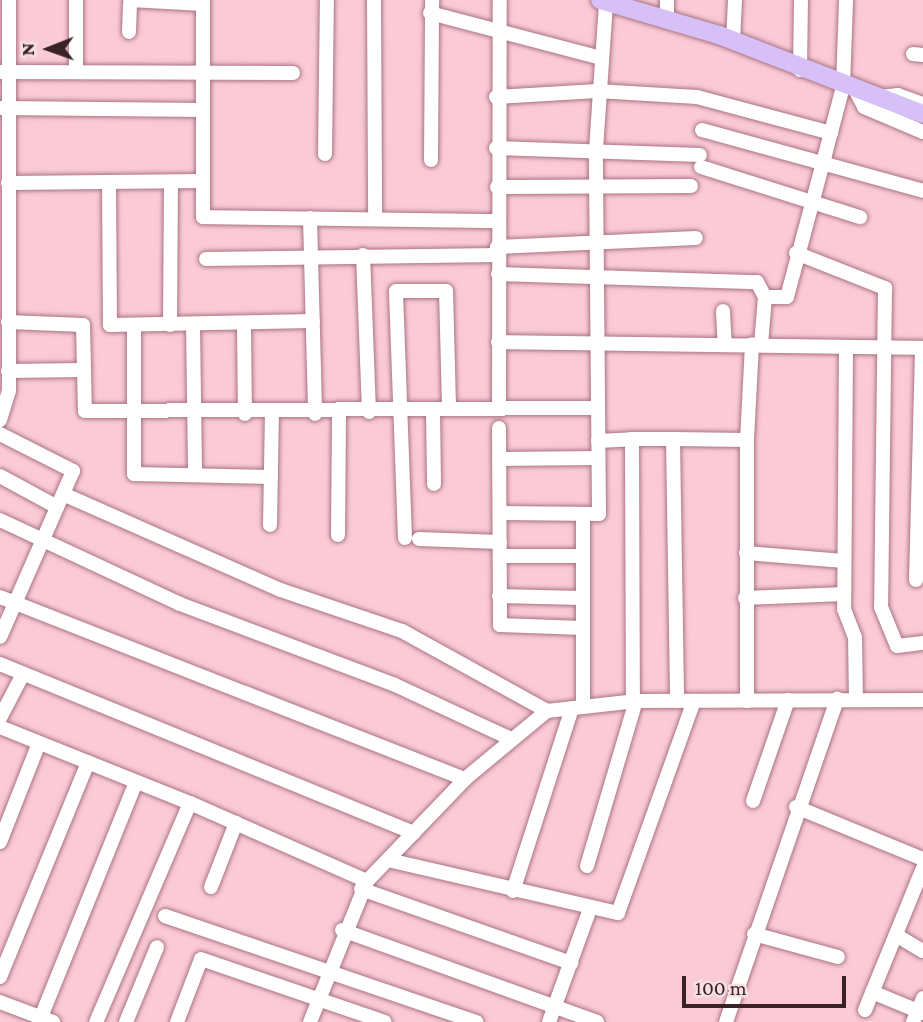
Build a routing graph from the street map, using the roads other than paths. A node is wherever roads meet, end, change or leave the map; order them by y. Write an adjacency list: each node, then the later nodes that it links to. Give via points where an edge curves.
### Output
1 (9, 0): 20 (street)
2 (76, 0): 19 (street)
3 (327, 0): 36 (street)
4 (374, 0): 52 (street)
5 (500, 0): 15 (street)
6 (735, 0): 16 (street)
7 (801, 0): 18 (street)
8 (846, 0): 23 (street)
9 (603, 1): 13 (main road); 17 (street)
10 (130, 2): 11 (street); 14 (street)
11 (203, 2): 21 (street)
12 (431, 6): 15 (street); 37 (street)
13 (667, 9): 16 (main road)
14 (129, 32)
15 (497, 32): 17 (street); 25 (street)
16 (733, 41): 18 (main road)
17 (601, 58): 24 (street)
18 (800, 70): 23 (main road)
19 (76, 71): 20 (street); 21 (street)
20 (4, 72): 28 (street)
21 (203, 72): 22 (street); 29 (street)
22 (293, 73)
23 (849, 89): 26 (main road); 32 (street, via 864,107); 33 (street)
24 (597, 91): 25 (street); 33 (street, via 697,97); 35 (street)
25 (496, 97): 34 (street)
26 (874, 98): 27 (street, via 898,94); 30 (main road)
27 (923, 104)
28 (4, 108): 29 (street); 38 (street)
29 (203, 110): 40 (street)
30 (923, 114)
31 (702, 130): 39 (street)
32 (923, 132)
33 (831, 133): 39 (street)
34 (496, 148): 35 (street); 45 (street)
35 (596, 150): 46 (street); 48 (street, via 701,161)
36 (325, 154)
37 (431, 160)
38 (4, 161): 42 (street)
39 (823, 161): 47 (street); 48 (street)
40 (203, 181): 41 (street); 51 (street, via 203,218)
41 (172, 182): 43 (street); 72 (street)
42 (8, 183): 43 (street); 49 (street)
43 (109, 183): 70 (street)
44 (691, 186): 46 (street)
45 (497, 187): 46 (street); 53 (street)
46 (596, 187): 55 (street)
47 (923, 191)
48 (812, 197): 50 (street); 58 (street)
49 (4, 211): 56 (street)
50 (860, 217)
51 (310, 218): 52 (street); 59 (street)
52 (376, 219): 53 (street)
53 (497, 220): 57 (street)
54 (696, 238): 55 (street)
55 (597, 245): 57 (street); 63 (street)
56 (4, 250): 64 (street)
57 (497, 251): 60 (street); 62 (street)
58 (796, 253): 65 (street, via 786,297); 80 (street, via 885,288)
59 (311, 255): 60 (street); 61 (street); 67 (street)
60 (363, 255): 90 (street)
61 (206, 259)
62 (498, 274): 63 (street); 75 (street)
63 (598, 279): 65 (street, via 757,282); 76 (street)
64 (4, 289): 74 (street)
65 (765, 297): 77 (street)
66 (723, 311): 78 (street)
67 (313, 321): 69 (street); 95 (street)
68 (83, 324): 70 (street); 74 (street); 83 (street)
69 (244, 324): 73 (street); 93 (street)
70 (110, 325): 71 (street)
71 (134, 325): 72 (street); 88 (street)
72 (170, 325): 73 (street)
73 (193, 325): 92 (street)
74 (5, 330): 82 (street)
75 (498, 342): 76 (street); 84 (street)
76 (599, 343): 78 (street); 85 (street)
77 (756, 344): 78 (street); 79 (street); 101 (street)
78 (725, 345)
79 (846, 346): 80 (street); 119 (street)
80 (886, 347): 81 (street); 129 (street, via 881,607 897,646)
81 (922, 348): 120 (street)
82 (8, 370): 83 (street); 96 (street)
83 (84, 370): 88 (street, via 85,411)
84 (499, 405): 85 (street); 86 (street)
85 (598, 408): 102 (street)
86 (449, 409): 87 (street); 91 (street, via 446,291 397,291)
87 (433, 410): 91 (street); 108 (street)
88 (132, 412): 92 (street); 105 (street, via 134,474)
89 (339, 412): 90 (street); 95 (street); 114 (street)
90 (369, 412): 91 (street)
91 (399, 412): 116 (street, via 412,539)
92 (193, 413): 93 (street); 105 (street)
93 (245, 414): 94 (street)
94 (272, 414): 95 (street); 107 (street)
95 (315, 414)
96 (0, 420)
97 (499, 428): 104 (street)
98 (0, 434): 109 (street, via 73,471)
99 (632, 439): 100 (street); 102 (street); 136 (street)
100 (673, 439): 101 (street); 137 (street)
101 (747, 440): 117 (street)
102 (598, 441): 103 (street)
103 (598, 458): 104 (street); 111 (street, via 599,514)
104 (499, 459): 110 (street)
105 (195, 474): 107 (street)
106 (0, 476): 109 (street)
107 (271, 477): 113 (street)
108 (433, 484)
109 (60, 500): 115 (street); 141 (street, via 281,590 401,631)
110 (500, 513): 111 (street); 116 (street)
111 (583, 514): 118 (street)
112 (0, 520): 115 (street)
113 (270, 525)
114 (338, 536)
115 (44, 543): 126 (street); 144 (street, via 180,604 393,684)
116 (500, 549): 118 (street); 122 (street)
117 (746, 553): 119 (street); 125 (street)
118 (583, 556): 124 (street)
119 (844, 561): 121 (street)
120 (916, 580)
121 (844, 594): 125 (street); 133 (street, via 855,637)
122 (499, 596): 124 (street); 127 (street, via 500,625)
123 (0, 597): 126 (street)
124 (582, 598): 127 (street)
125 (745, 598): 139 (street)
126 (15, 604): 128 (street); 147 (street)
127 (582, 628): 140 (street)
128 (0, 637)
129 (923, 643)
130 (0, 664): 131 (street)
131 (23, 674): 142 (street); 153 (street)
132 (837, 699): 133 (street); 134 (street); 151 (street)
133 (856, 699): 135 (street)
134 (788, 700): 139 (street); 149 (street)
135 (923, 700)
136 (635, 701): 137 (street); 140 (street); 157 (street)
137 (677, 701): 138 (street)
138 (694, 701): 139 (street); 162 (street, via 618,913)
139 (747, 701)
140 (577, 707): 141 (street); 161 (street)
141 (547, 711): 144 (street)
142 (0, 718)
143 (0, 727): 145 (street)
144 (511, 739): 147 (street)
145 (39, 743): 146 (street); 154 (street)
146 (88, 762): 148 (street); 172 (street)
147 (465, 779): 153 (street)
148 (136, 782): 150 (street); 179 (street)
149 (753, 801)
150 (190, 803): 152 (street); 180 (street)
151 (796, 807): 155 (street); 165 (street)
152 (236, 823): 159 (street); 160 (street)
153 (414, 833): 156 (street)
154 (0, 842)
155 (923, 859)
156 (388, 860): 159 (street); 161 (street)
157 (587, 866)
158 (923, 868): 166 (street)
159 (364, 885): 164 (street); 170 (street)
160 (211, 887)
161 (513, 891): 162 (street)
162 (590, 909): 170 (street)
163 (164, 916): 171 (street)
164 (342, 930): 171 (street); 176 (street)
165 (754, 934): 169 (street); 188 (street)
166 (895, 936): 168 (street); 173 (street)
167 (157, 947): 181 (street)
168 (923, 951)
169 (838, 957)
170 (571, 963): 176 (street)
171 (328, 974): 174 (street); 185 (street)
172 (0, 977)
173 (872, 992): 177 (street); 178 (street)
174 (321, 999): 182 (street, via 201,959); 183 (street); 184 (street)
175 (0, 1002): 179 (street)
176 (557, 1005): 186 (street); 187 (street)
177 (865, 1010)
178 (919, 1011)
179 (44, 1021)
180 (96, 1022)
181 (126, 1022)
182 (177, 1022)
183 (310, 1022)
184 (385, 1022)
185 (476, 1022)
186 (549, 1022)
187 (597, 1022)
188 (726, 1022)

